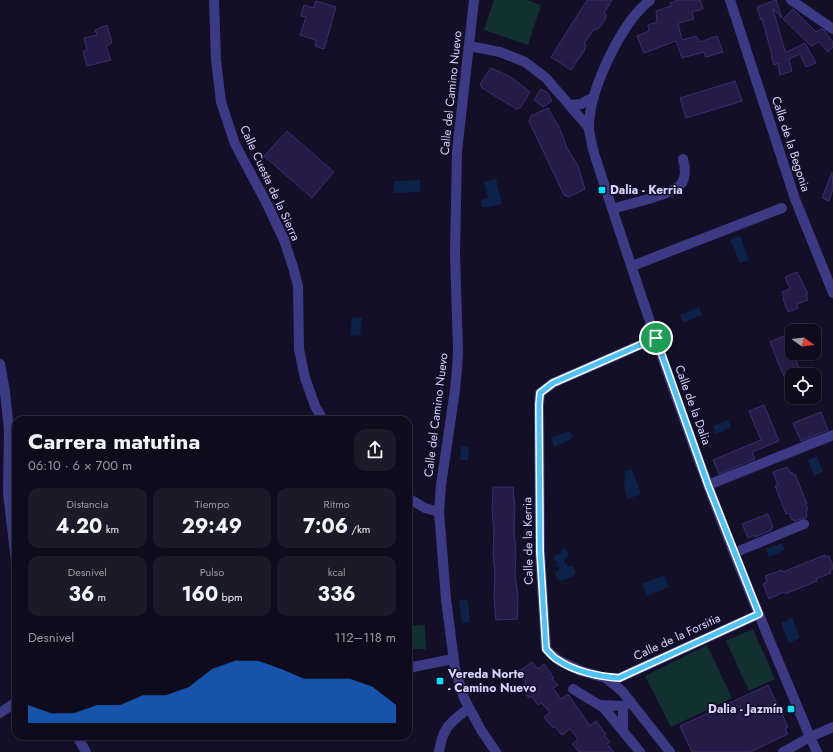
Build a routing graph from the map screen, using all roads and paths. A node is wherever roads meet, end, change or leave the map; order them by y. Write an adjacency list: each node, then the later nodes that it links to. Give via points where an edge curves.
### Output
1 (214, 0): 19 (street, Calle Cuesta de la Sierra, via 216,60 221,102 235,144 284,240 293,267 298,286 298,349 305,378)
2 (474, 0): 7 (street, Calle del Camino Nuevo)
3 (650, 0): 8 (street, Calle de la Dalia, via 628,24 617,42)
4 (730, 0): 15 (street, Calle de la Begonia, via 795,199)
5 (791, 0): 6 (street)
6 (833, 29)
7 (469, 46): 9 (street, via 500,52 525,62 546,78); 24 (street, Calle del Camino Nuevo, via 457,152 457,369)
8 (594, 97): 9 (street, via 581,104); 10 (street, Calle de la Dalia)
9 (570, 105): 10 (street)
10 (589, 128): 13 (street, Calle de la Dalia, via 594,153)
11 (683, 159): 13 (street, via 684,178 675,189)
12 (782, 208): 14 (street)
13 (612, 209): 14 (street, Calle de la Dalia)
14 (632, 266): 16 (street, Calle de la Dalia)
15 (833, 293)
16 (656, 338): 21 (street, Calle de la Dalia); 30 (street, Calle de la Kerria, via 553,383 540,393 540,551 546,649 558,660 581,671)
17 (0, 364): 18 (street)
18 (3, 393): 22 (street, via 9,430)
19 (321, 416)
20 (833, 435): 21 (street)
21 (708, 485): 26 (street, Calle de la Dalia)
22 (12, 493)
23 (412, 500): 24 (street)
24 (439, 508): 28 (street, Calle del Camino Nuevo)
25 (804, 524): 26 (street)
26 (734, 552): 27 (street, Calle de la Dalia)
27 (759, 614): 30 (street, Calle de la Forsitia, via 619,678); 39 (street, Calle de la Dalia)
28 (453, 659): 29 (street); 35 (street, Calle del Camino Nuevo, via 458,681)
29 (412, 667)
30 (606, 678): 32 (street, Calle de la Kerria, via 622,691)
31 (573, 689): 34 (street)
32 (627, 704): 34 (street); 38 (street); 45 (street, Calle de la Kerria)
33 (12, 705): 36 (street)
34 (600, 705): 38 (street)
35 (469, 708): 42 (street, via 449,723 441,738); 43 (street, Calle del Camino Nuevo)
36 (0, 713)
37 (833, 727): 39 (street)
38 (623, 731): 44 (street)
39 (810, 737): 46 (street); 47 (street, Calle de la Dalia)
40 (79, 740): 41 (street)
41 (86, 752)
42 (439, 752)
43 (496, 752)
44 (640, 752)
45 (670, 752)
46 (783, 752)
47 (818, 752)

